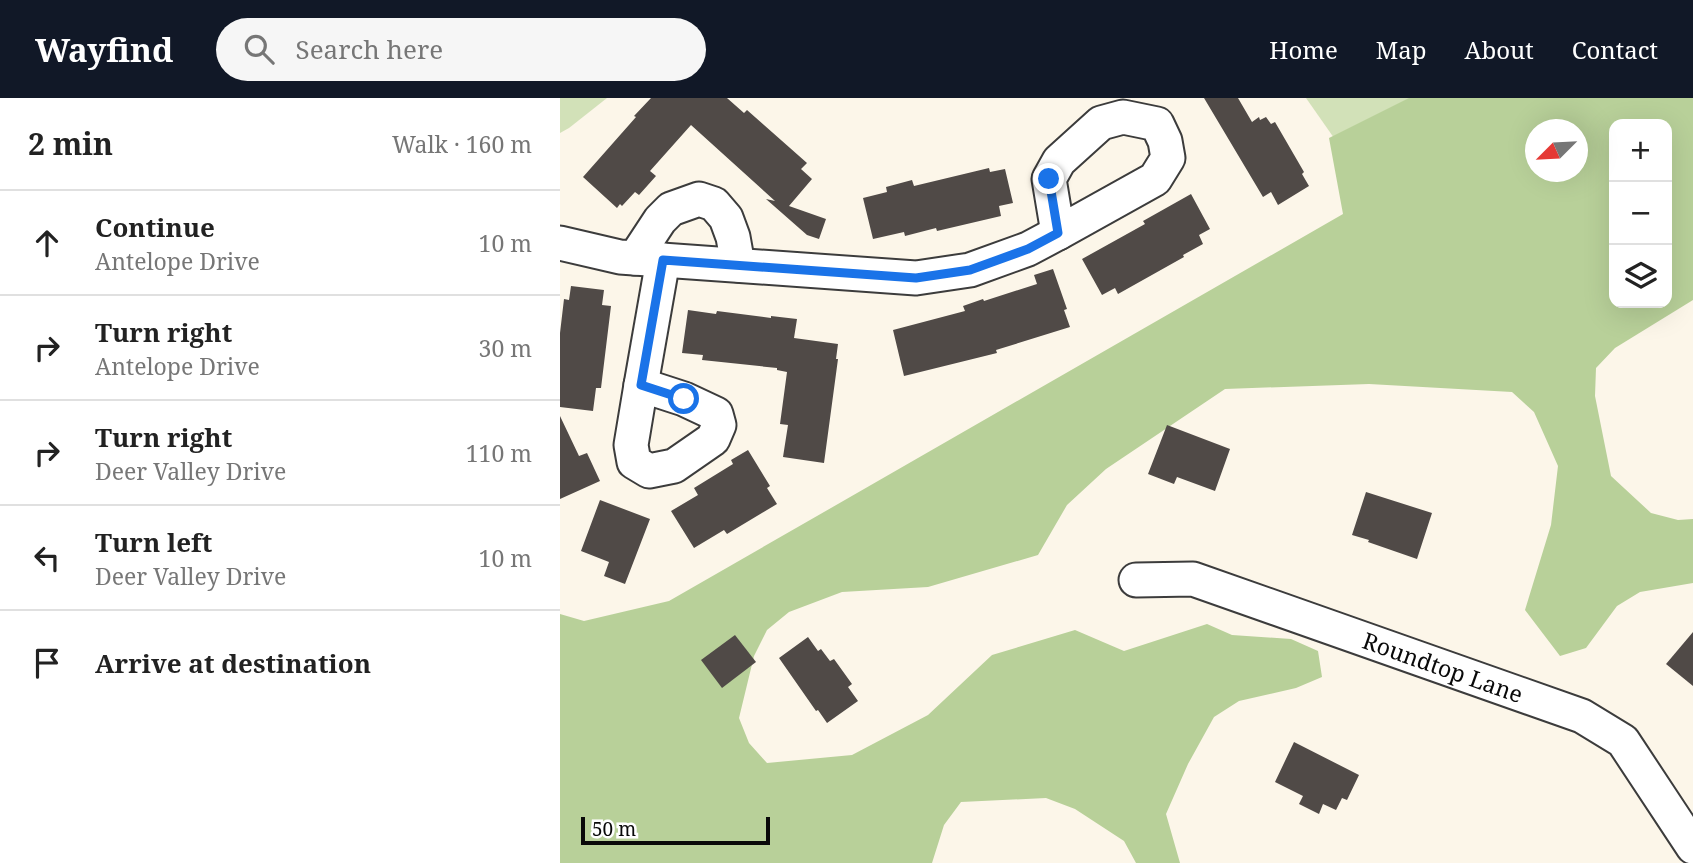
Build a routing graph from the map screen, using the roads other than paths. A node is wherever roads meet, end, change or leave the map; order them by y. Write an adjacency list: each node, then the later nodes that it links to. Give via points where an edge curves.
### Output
1 (1058, 233): 4 (street, via 970,270 916,278)
2 (560, 243): 3 (street)
3 (649, 259): 4 (street); 4 (street, via 660,220 671,209 699,200 714,204 726,218); 5 (street)
4 (738, 265)
5 (641, 385)
6 (1136, 580): 7 (street, Roundtop Lane, via 1193,579 1582,716 1623,741)
7 (1693, 846)

